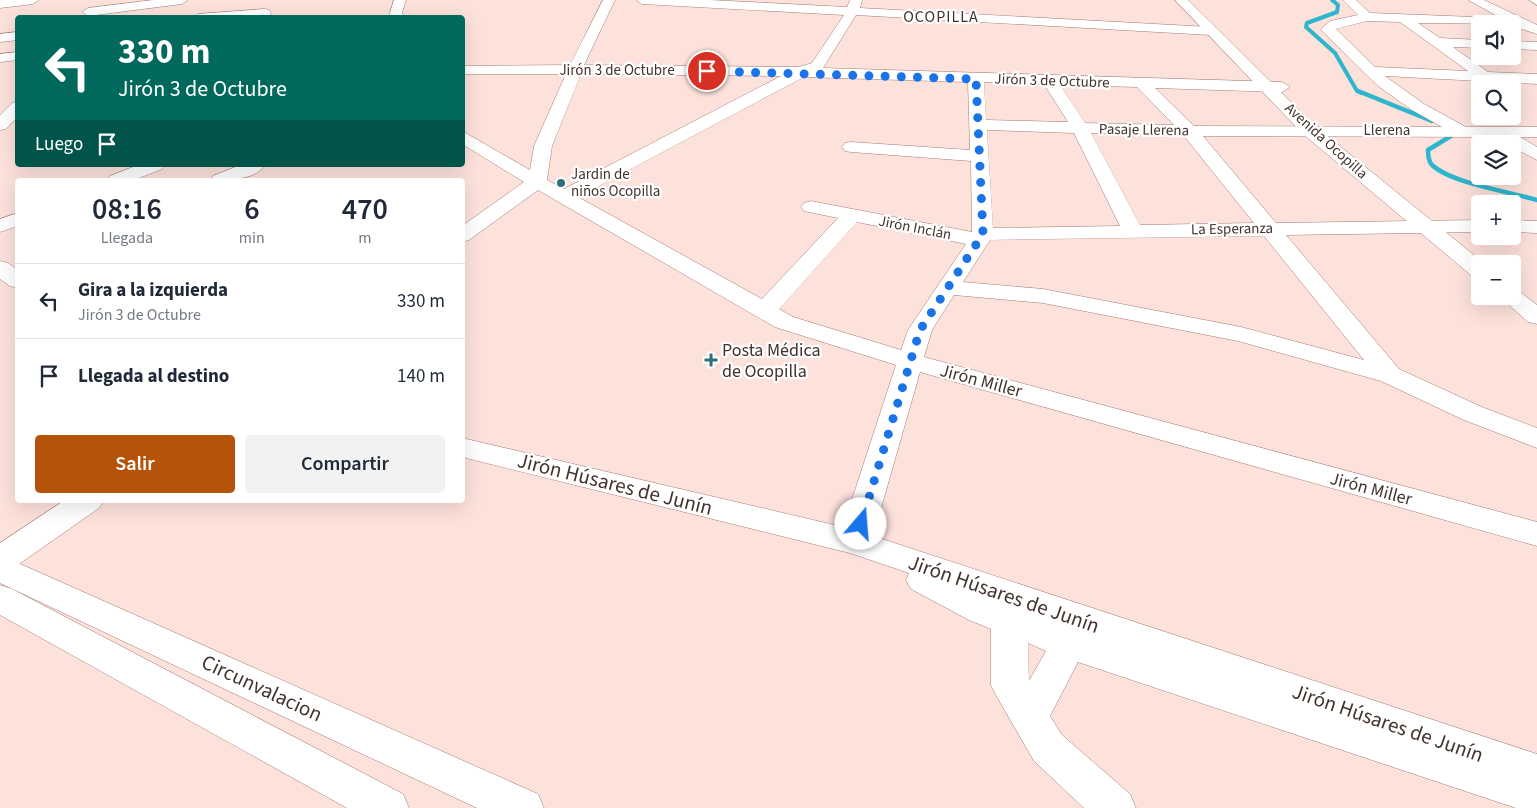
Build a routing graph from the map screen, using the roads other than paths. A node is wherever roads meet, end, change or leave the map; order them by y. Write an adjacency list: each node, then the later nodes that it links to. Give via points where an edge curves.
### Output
1 (33, 0): 11 (street)
2 (182, 0): 13 (street)
3 (243, 0): 14 (street)
4 (400, 0): 15 (street)
5 (609, 0): 33 (street)
6 (642, 0): 12 (street)
7 (1181, 0): 22 (street, Avenida Ocopilla)
8 (1192, 0): 44 (street, Avenida Ocopilla)
9 (1349, 0): 17 (street)
10 (1474, 0): 16 (street)
11 (0, 4)
12 (854, 6): 22 (street, via 948,16); 36 (street, via 817,66)
13 (88, 10)
14 (268, 15)
15 (396, 15)
16 (1504, 15)
17 (1367, 17): 18 (street); 35 (street, via 1335,24 1328,29)
18 (1403, 18): 19 (street); 25 (street)
19 (1471, 20)
20 (1521, 23): 21 (street)
21 (1537, 30)
22 (1210, 31): 44 (street, Avenida Ocopilla)
23 (15, 36): 24 (street)
24 (0, 38)
25 (1436, 42): 26 (street); 38 (street)
26 (1471, 44)
27 (1521, 46): 28 (street)
28 (1537, 46)
29 (1521, 48): 30 (street)
30 (1537, 55)
31 (15, 56): 32 (street)
32 (0, 58)
33 (574, 69): 34 (street, Jirón 3 de Octubre); 36 (street, Jirón 3 de Octubre); 62 (street, via 543,146)
34 (465, 70)
35 (1372, 71): 37 (street); 51 (street, via 1383,83 1418,107)
36 (801, 72): 40 (street, Jirón 3 de Octubre); 63 (street)
37 (1471, 75)
38 (1483, 75)
39 (1521, 78): 41 (street)
40 (976, 79): 42 (street, Jirón 3 de Octubre); 47 (street)
41 (1537, 79)
42 (1049, 80): 43 (street, Jirón 3 de Octubre); 48 (street)
43 (1142, 83): 44 (street, Jirón 3 de Octubre); 50 (street)
44 (1275, 87): 49 (street, Avenida Ocopilla)
45 (15, 109): 46 (street)
46 (0, 125)
47 (978, 125): 48 (street, Pasaje Llerena); 57 (street)
48 (1080, 128): 50 (street, Pasaje Llerena); 73 (street)
49 (1318, 130): 50 (street, Pasaje Llerena); 51 (street, Llerena); 67 (street, Avenida Ocopilla)
50 (1189, 131): 72 (street)
51 (1464, 131): 52 (street)
52 (1500, 132): 53 (street); 56 (street)
53 (1537, 132)
54 (465, 138): 62 (street, Jirón Miller)
55 (851, 147): 57 (street)
56 (1537, 155)
57 (979, 156): 75 (street)
58 (150, 167): 60 (street)
59 (251, 167): 61 (street)
60 (122, 178)
61 (225, 178)
62 (537, 182): 63 (street, Jirón Miller); 74 (street)
63 (564, 197): 84 (street, Jirón Miller)
64 (811, 207): 65 (street, Jirón Inclán)
65 (851, 216): 75 (street, Jirón Inclán); 84 (street)
66 (15, 220): 68 (street)
67 (1432, 225): 69 (street, La Esperanza); 72 (street, La Esperanza); 76 (street, Avenida Ocopilla); 77 (street, Avenida Ocopilla)
68 (0, 226)
69 (1471, 226)
70 (1521, 226): 71 (street)
71 (1537, 227)
72 (1268, 228): 73 (street, La Esperanza); 87 (street)
73 (1133, 231): 75 (street, La Esperanza)
74 (465, 234)
75 (981, 237): 80 (street)
76 (1477, 255)
77 (1471, 262)
78 (0, 268): 79 (street)
79 (15, 279)
80 (948, 288): 86 (street, via 920,330); 87 (street, via 1043,296 1173,319)
81 (1521, 288): 82 (street)
82 (1537, 300)
83 (1521, 304): 85 (street)
84 (764, 311): 86 (street, Jirón Miller, via 784,322)
85 (1537, 317)
86 (912, 362): 91 (street, Jirón Miller); 92 (street)
87 (1390, 375): 88 (street)
88 (1537, 439)
89 (465, 448): 92 (street, Jirón Húsares de Junín)
90 (84, 503): 94 (street)
91 (1537, 534)
92 (855, 542): 93 (street, Jirón Húsares de Junín)
93 (895, 557): 97 (street, Jirón Húsares de Junín, via 927,583); 100 (street, Jirón Húsares de Junín)
94 (0, 560)
95 (0, 568): 103 (street, Circunvalacion)
96 (0, 599): 102 (street)
97 (1009, 622): 98 (street, Jirón Húsares de Junín); 99 (street, via 1010,684)
98 (1069, 644): 99 (street); 101 (street, Jirón Húsares de Junín)
99 (1029, 718): 104 (street, via 1048,748)
100 (1537, 773)
101 (1537, 795)
102 (388, 808)
103 (523, 808)
104 (1115, 808)

